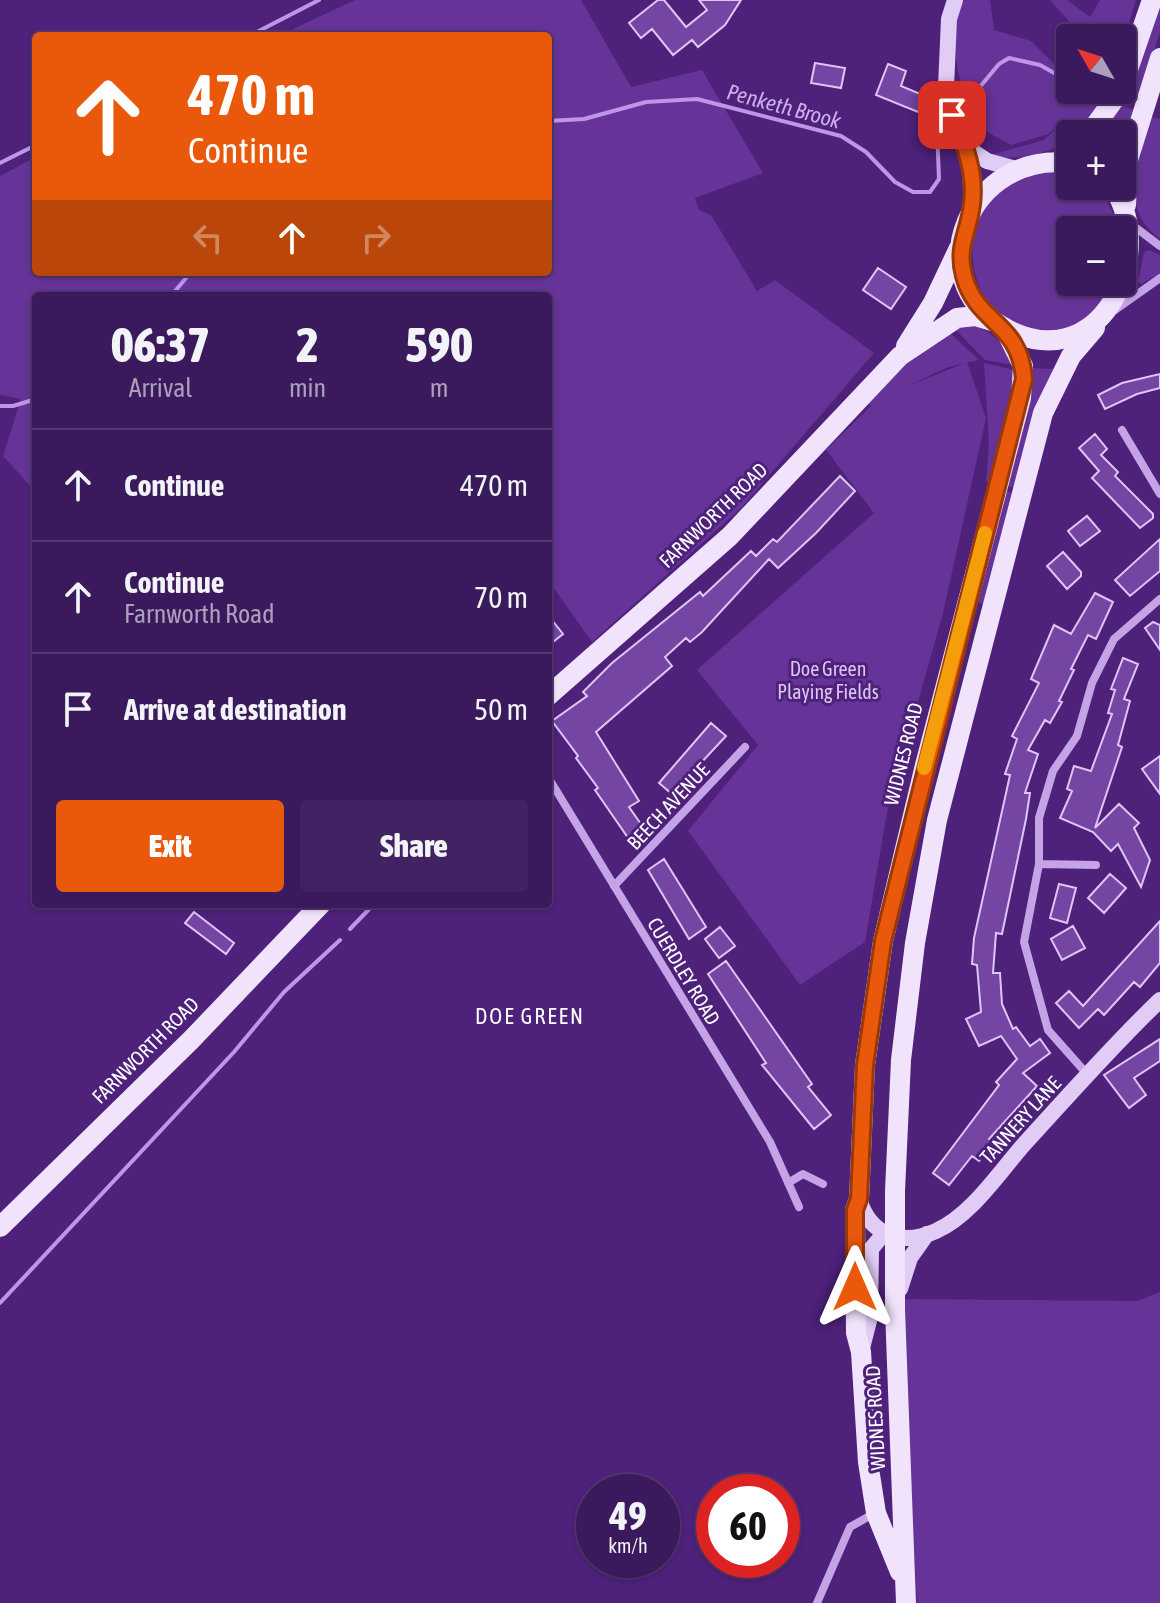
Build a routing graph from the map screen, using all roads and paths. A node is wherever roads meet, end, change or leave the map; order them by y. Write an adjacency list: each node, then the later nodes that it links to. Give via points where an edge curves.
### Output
1 (955, 0): 5 (street, via 949,19 946,87)
2 (1152, 0): 3 (main road)
3 (1136, 46)
4 (1160, 58): 12 (main road, via 1128,160)
5 (966, 147): 9 (street, via 987,161); 11 (street)
6 (1056, 156): 7 (main road)
7 (1042, 162): 8 (main road); 9 (main road)
8 (1056, 162)
9 (1016, 169): 11 (main road, via 992,184)
10 (1120, 200): 12 (main road)
11 (972, 208): 13 (main road)
12 (1128, 215): 14 (street); 16 (main road, WIDNES ROAD, via 1133,266)
13 (962, 242): 17 (main road, WIDNES ROAD, via 969,291); 19 (main road, FARNWORTH ROAD)
14 (1160, 246)
15 (1160, 278): 16 (street)
16 (1111, 312): 18 (main road, WIDNES ROAD)
17 (1000, 325): 18 (main road, via 1051,342); 19 (main road, FARNWORTH ROAD, via 975,316 957,318); 34 (main road, WIDNES ROAD, via 1020,353 1024,379 883,941 865,1065)
18 (1095, 328): 38 (main road, WIDNES ROAD, via 1071,356 1043,413 937,820 901,1060)
19 (900, 356): 23 (main road, FARNWORTH ROAD, via 730,536)
20 (1122, 430): 21 (street)
21 (1160, 494)
22 (1160, 599): 26 (street, via 1114,639 1092,683 1077,736 1053,771 1039,818)
23 (552, 692)
24 (745, 747): 28 (street, BEECH AVENUE)
25 (552, 784): 28 (street, CUERDLEY ROAD)
26 (1039, 864): 27 (street); 31 (street, via 1024,942 1035,994 1048,1030)
27 (1096, 865)
28 (614, 886): 32 (street, CUERDLEY ROAD, via 770,1142)
29 (317, 908): 36 (main road, FARNWORTH ROAD)
30 (1160, 1000): 31 (street, TANNERY LANE)
31 (1087, 1074): 37 (street, TANNERY LANE, via 973,1202)
32 (788, 1183): 33 (street, via 803,1174); 35 (street, CUERDLEY ROAD)
33 (823, 1184)
34 (859, 1199): 38 (street, via 873,1227); 40 (main road, WIDNES ROAD, via 854,1272)
35 (799, 1207)
36 (0, 1227)
37 (927, 1234): 38 (street); 39 (street, via 910,1258)
38 (894, 1235): 39 (main road, WIDNES ROAD); 40 (street, via 881,1237 871,1249 870,1317)
39 (895, 1310): 42 (main road, WIDNES ROAD)
40 (861, 1352): 41 (main road, WIDNES ROAD)
41 (876, 1513): 42 (main road, WIDNES ROAD); 43 (street, via 850,1527)
42 (903, 1579): 44 (main road, WIDNES ROAD)
43 (817, 1603)
44 (906, 1603)

